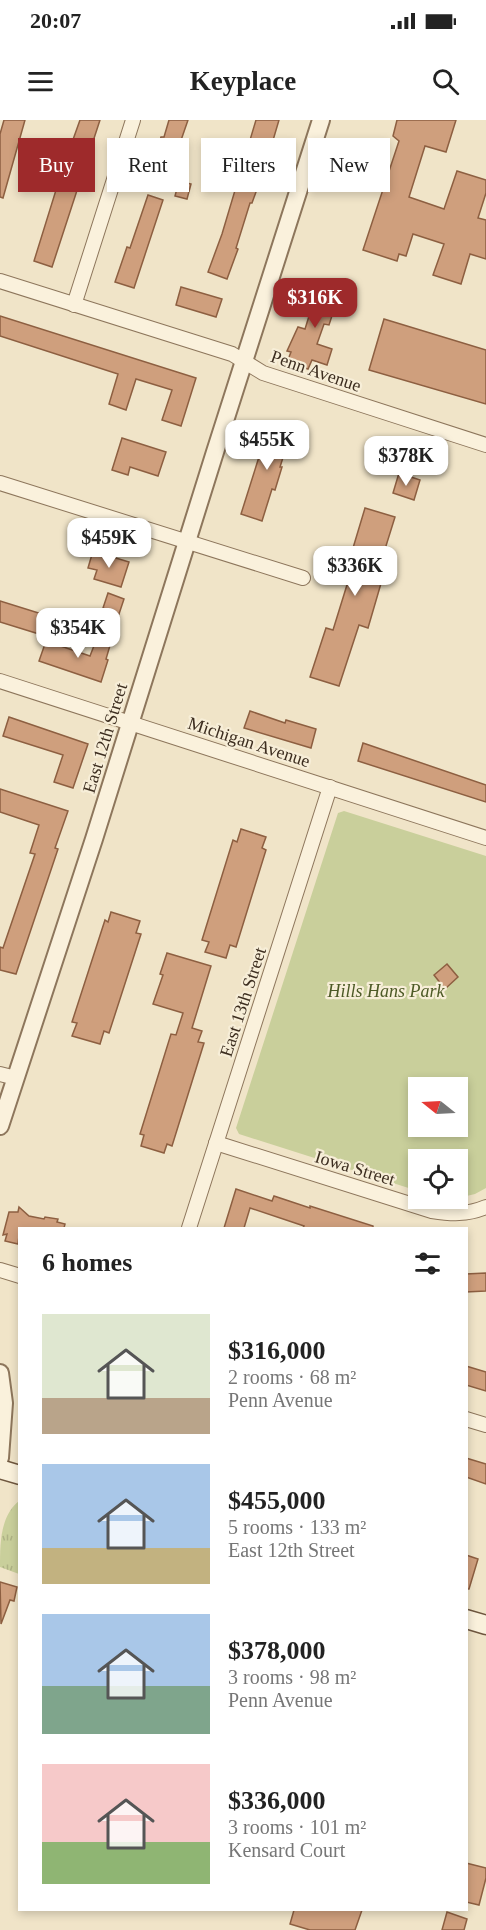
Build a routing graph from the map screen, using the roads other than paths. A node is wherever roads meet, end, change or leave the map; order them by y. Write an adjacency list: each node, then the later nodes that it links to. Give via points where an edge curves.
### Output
1 (133, 120): 4 (street)
2 (321, 120): 5 (street, East 12th Street)
3 (0, 281): 4 (street, Penn Avenue)
4 (74, 305): 5 (street, Penn Avenue, via 232,354)
5 (243, 362): 6 (street, Penn Avenue, via 263,373); 8 (street, East 12th Street)
6 (486, 445)
7 (0, 483): 8 (street)
8 (187, 541): 9 (street); 11 (street, East 12th Street)
9 (303, 578)
10 (0, 681): 11 (street, Michigan Avenue)
11 (131, 723): 12 (street, Michigan Avenue); 14 (street, East 12th Street)
12 (330, 787): 13 (street, Michigan Avenue); 16 (street, East 13th Street)
13 (486, 838)
14 (8, 1076): 15 (street, East 12th Street)
15 (0, 1126)
16 (216, 1143): 17 (street, Iowa Street, via 432,1211 454,1214); 18 (street, East 13th Street)
17 (485, 1208)
18 (189, 1227)
19 (0, 1270): 20 (street)
20 (18, 1275)
21 (0, 1373): 24 (street, via 4,1403)
22 (468, 1420): 23 (street)
23 (486, 1425)
24 (0, 1458)
25 (0, 1469): 26 (main road)
26 (18, 1474)
27 (468, 1620): 28 (main road)
28 (486, 1625)

